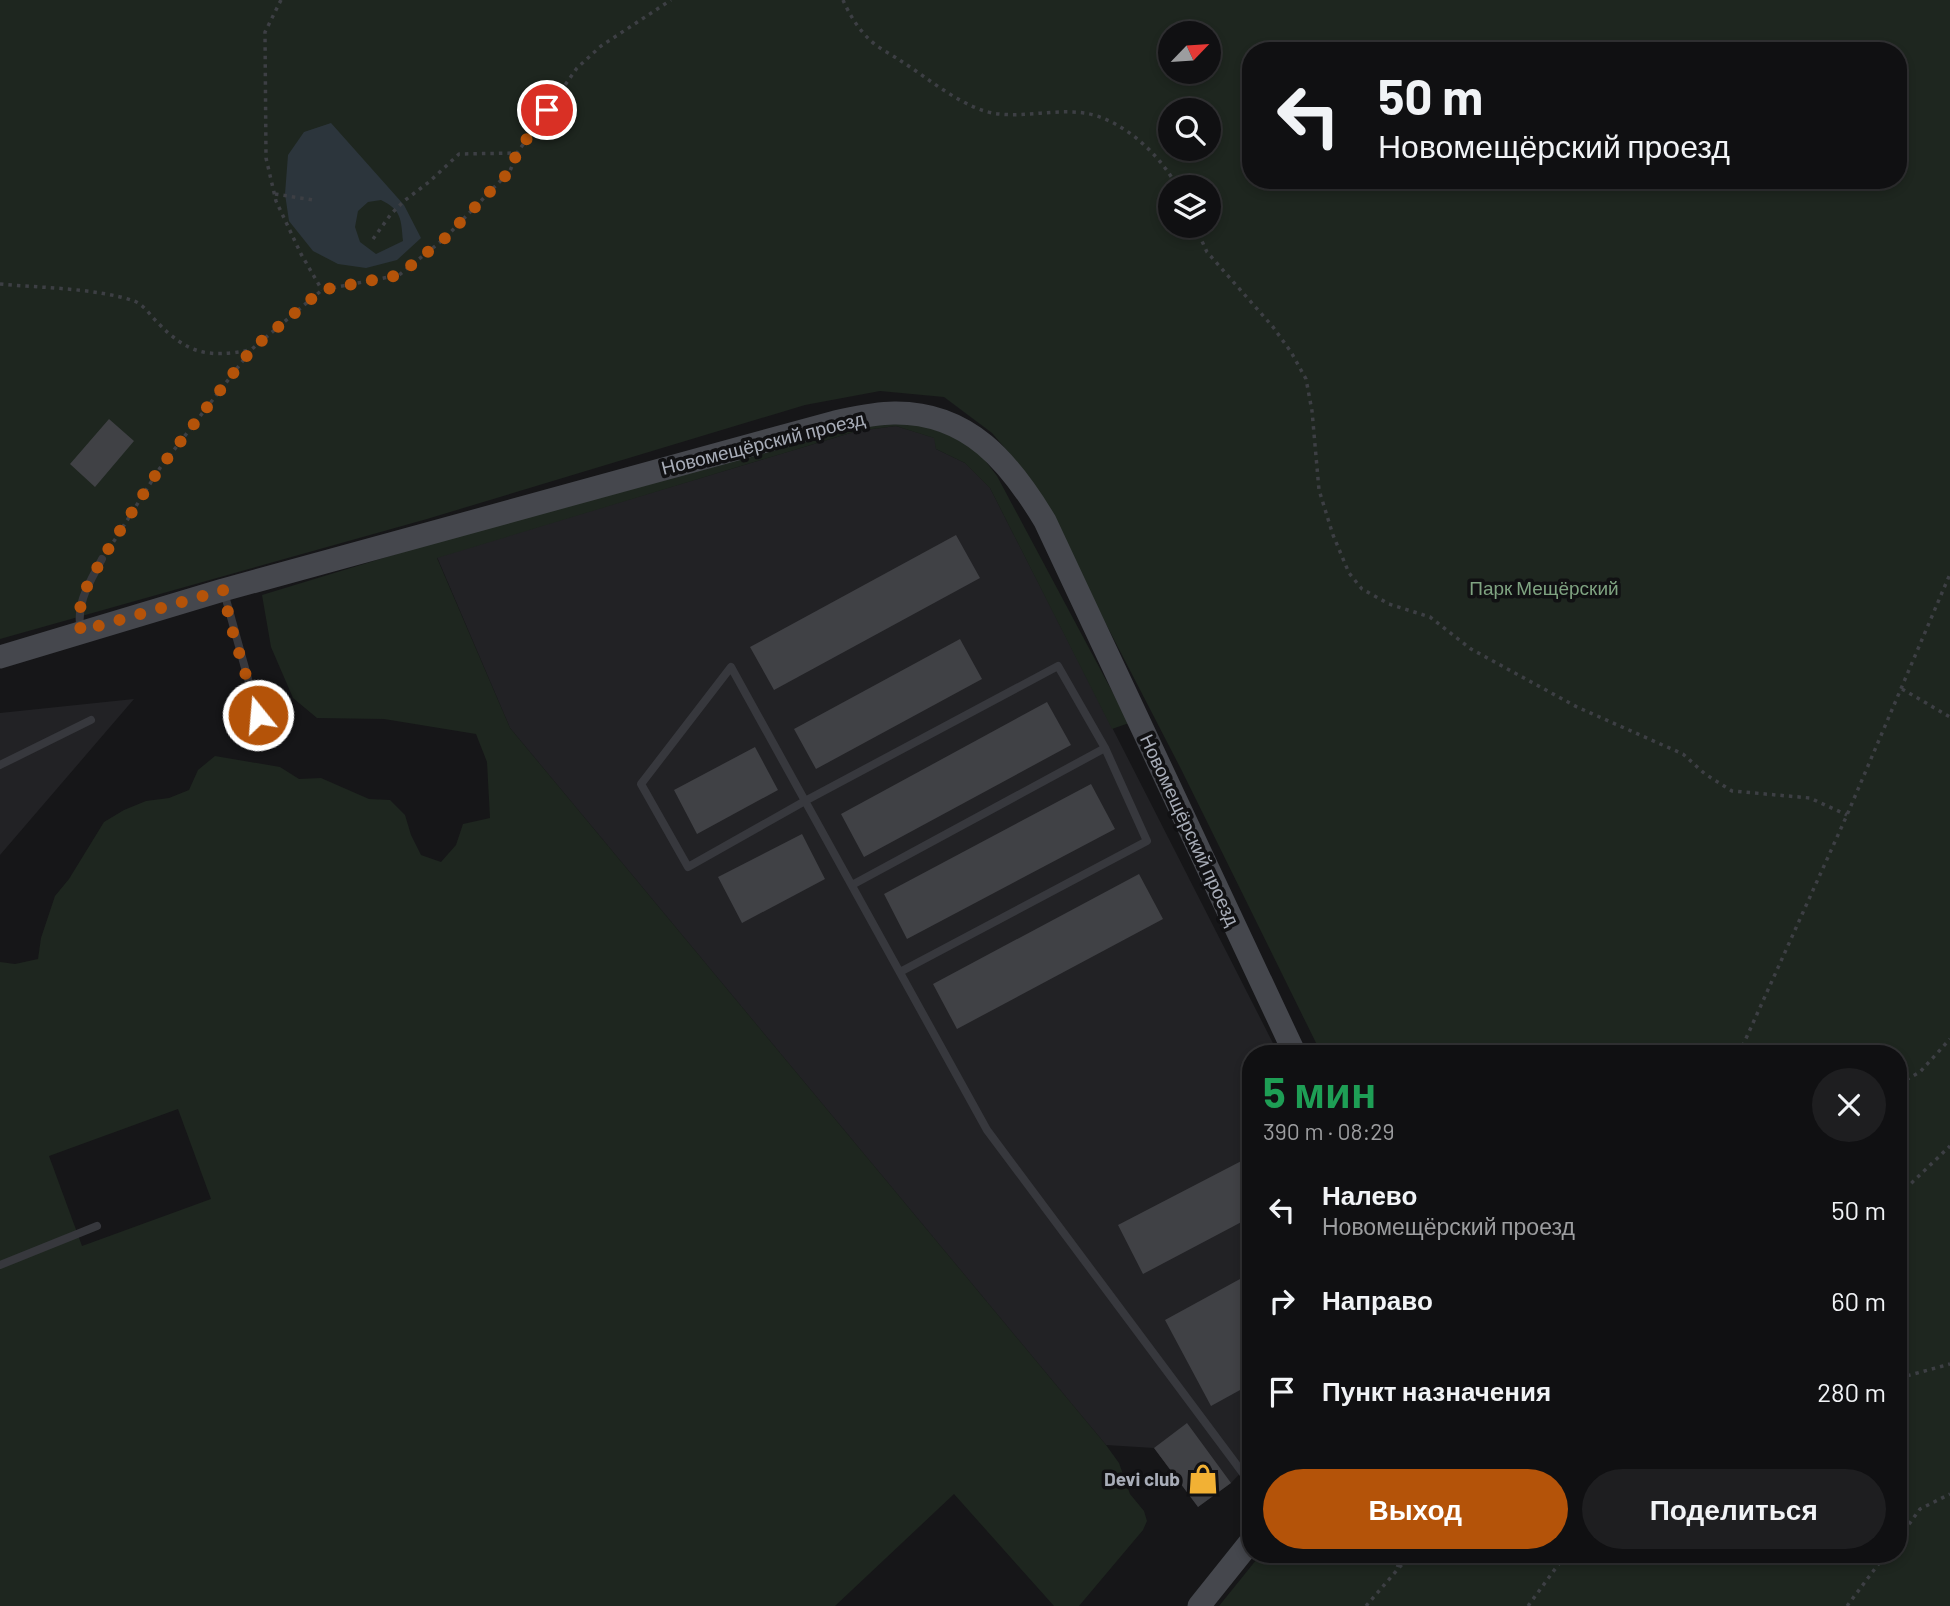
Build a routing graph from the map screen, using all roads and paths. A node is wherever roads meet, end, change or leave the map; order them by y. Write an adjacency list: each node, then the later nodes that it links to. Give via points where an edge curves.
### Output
1 (281, 0): 6 (path, via 265,32 266,158)
2 (671, 0): 4 (path, via 601,46 577,68)
3 (843, 0): 5 (path, via 870,41 956,96 999,114 1098,116 1140,140)
4 (517, 153): 9 (path, via 459,154 404,201); 11 (path, via 510,171 444,239 399,275)
5 (1169, 175)
6 (275, 194): 7 (path); 11 (path)
7 (313, 200)
8 (1201, 238): 25 (path, via 1207,252 1273,327 1306,379 1319,490 1349,573 1362,589 1389,604 1430,617 1471,649 1577,706 1682,754 1732,791 1810,798)
9 (373, 239)
10 (0, 284): 12 (path, via 120,297 138,302 174,340 197,352 224,355)
11 (322, 290): 12 (path)
12 (252, 349): 13 (path, via 160,468)
13 (102, 559): 16 (lane, via 84,592 78,617)
14 (1950, 574): 18 (path)
15 (223, 590): 16 (street, Новомещёрский проезд); 19 (lane); 29 (street, Новомещёрский проезд, via 835,422 892,413 944,421 1006,464 1045,521)
16 (81, 631): 17 (street, Новомещёрский проезд)
17 (0, 657)
18 (1902, 689): 20 (path); 25 (path)
19 (258, 715)
20 (1950, 717)
21 (91, 720): 23 (lane)
22 (1105, 748): 24 (lane, via 1058,666); 26 (lane); 27 (lane, via 1147,841)
23 (0, 765)
24 (805, 801): 24 (lane, via 731,667 640,784 688,867); 26 (lane)
25 (1847, 815): 30 (path)
26 (852, 885): 27 (lane)
27 (900, 972): 38 (lane, via 987,1130)
28 (1950, 1039): 31 (path)
29 (1291, 1045)
30 (1743, 1045)
31 (1907, 1079)
32 (1950, 1146): 33 (path)
33 (1907, 1187)
34 (97, 1226): 35 (lane)
35 (0, 1265)
36 (1950, 1364): 37 (path)
37 (1907, 1376)
38 (1242, 1472)
39 (1950, 1494): 40 (path, via 1920,1509)
40 (1907, 1527)
41 (1242, 1552): 47 (street)
42 (1391, 1563): 46 (path)
43 (1403, 1563): 46 (path)
44 (1560, 1563): 49 (path)
45 (1879, 1563): 50 (path)
46 (1400, 1566): 48 (path)
47 (1199, 1606)
48 (1366, 1606)
49 (1528, 1606)
50 (1847, 1606)

